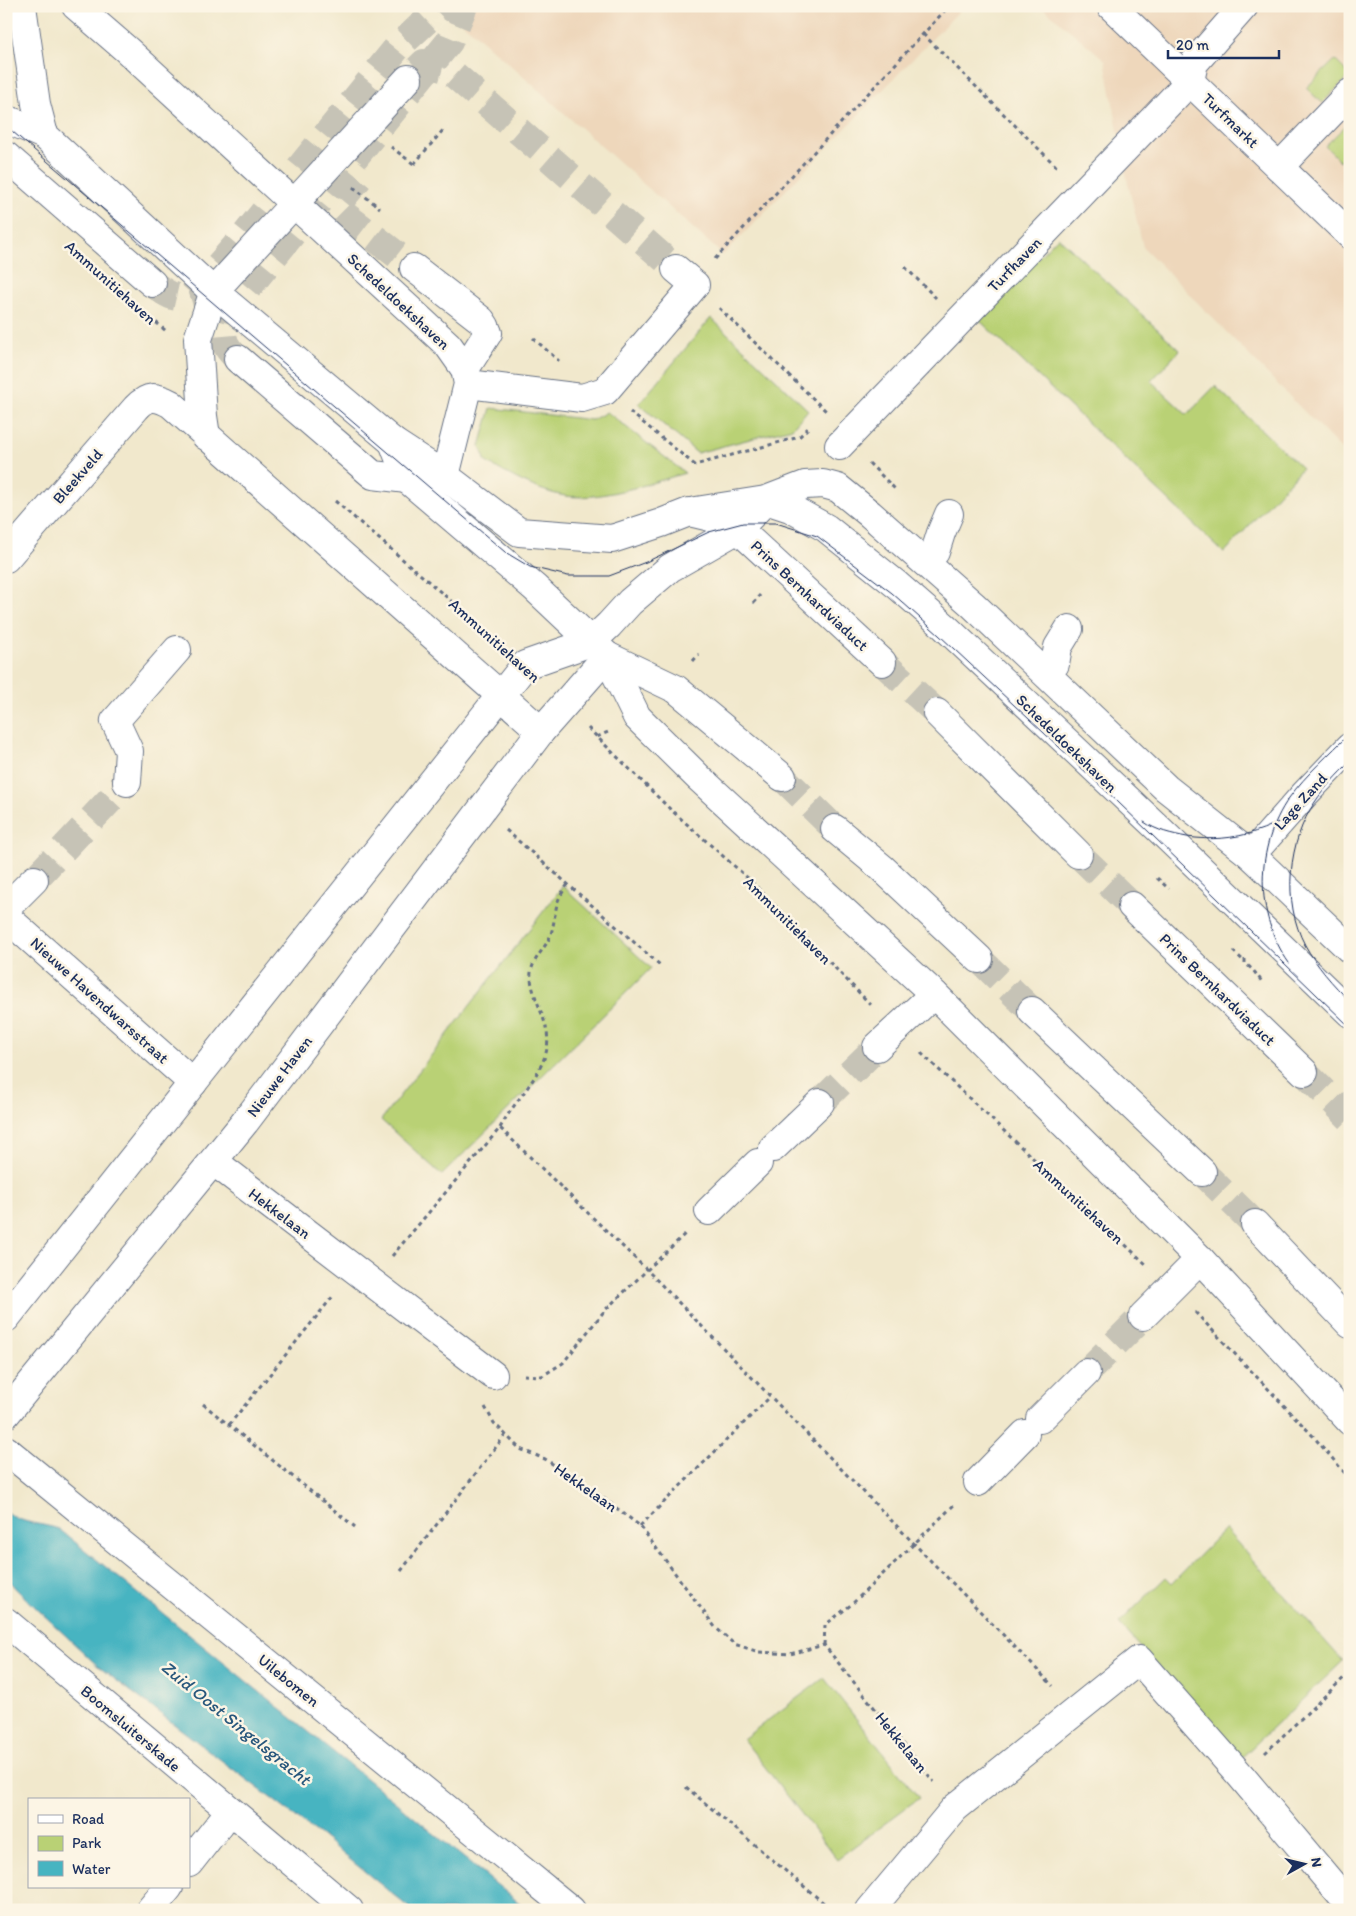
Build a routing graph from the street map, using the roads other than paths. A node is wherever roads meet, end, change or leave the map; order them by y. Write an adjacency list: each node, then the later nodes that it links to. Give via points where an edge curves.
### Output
1 (22, 6): 6 (street)
2 (76, 6): 14 (street, Schedeldoekshaven)
3 (1111, 6): 8 (street, Turfmarkt)
4 (1244, 6): 8 (street, via 1194,63)
5 (6, 24): 6 (street)
6 (29, 52): 11 (street)
7 (408, 79): 14 (street)
8 (1190, 81): 13 (street, Turfmarkt); 23 (street, Turfhaven)
9 (1350, 93): 13 (street)
10 (6, 119): 11 (street)
11 (44, 135): 19 (street)
12 (6, 156): 18 (street)
13 (1279, 167): 15 (street, Turfmarkt)
14 (293, 203): 19 (street); 21 (street, Schedeldoekshaven, via 448,344)
15 (1350, 235)
16 (414, 268): 21 (street, via 485,326 488,333)
17 (676, 269): 21 (street, via 695,285 605,391 582,398)
18 (152, 283)
19 (214, 291): 22 (street, via 198,339); 24 (street)
20 (238, 359): 26 (street, via 372,475)
21 (467, 377): 25 (street)
22 (206, 436): 31 (street, Bleekveld, via 171,404 160,398 142,401); 36 (street)
23 (844, 440)
24 (393, 442): 25 (street); 26 (street)
25 (445, 476): 28 (street, via 519,532 612,540)
26 (407, 479): 33 (street, via 535,588)
27 (766, 500): 28 (street); 29 (street, via 805,485 823,484 838,488); 30 (street); 54 (street, Schedeldoekshaven, via 790,508 826,528 911,596)
28 (689, 512): 30 (street, via 718,519)
29 (879, 523): 32 (street); 32 (street, via 902,521)
30 (738, 529): 33 (street, via 670,568 630,602 609,625); 35 (street, Prins Bernhardviaduct)
31 (6, 558)
32 (980, 603): 38 (street); 38 (street, via 1046,655 1091,699)
33 (599, 649): 36 (street, via 525,665); 39 (street, Nieuwe Haven, via 564,704); 41 (street, via 676,689); 52 (street, via 637,717)
34 (177, 650): 42 (street, via 115,721 129,751)
35 (882, 662)
36 (500, 694): 39 (street); 57 (street)
37 (937, 712): 44 (street)
38 (1102, 727): 45 (street, via 1166,788)
39 (541, 730): 59 (street, Nieuwe Haven)
40 (1350, 747): 45 (street, Lage Zand)
41 (782, 777)
42 (127, 782)
43 (835, 828): 51 (street)
44 (1078, 854)
45 (1251, 855): 50 (street)
46 (34, 880): 48 (street)
47 (1132, 906): 56 (street, Prins Bernhardviaduct)
48 (6, 908)
49 (6, 917): 57 (street, Nieuwe Havendwarsstraat)
50 (1350, 949)
51 (979, 959)
52 (934, 994): 55 (street); 63 (street)
53 (1032, 1011): 60 (street)
54 (1350, 1012)
55 (886, 1038)
56 (1304, 1072)
57 (193, 1083): 65 (street)
58 (820, 1103): 61 (street)
59 (213, 1161): 68 (street, Hekkelaan); 69 (street, Nieuwe Haven)
60 (1202, 1172)
61 (709, 1211)
62 (1255, 1224): 66 (street)
63 (1200, 1259): 64 (street); 70 (street)
64 (1143, 1316)
65 (6, 1318)
66 (1350, 1324)
67 (1086, 1373): 72 (street)
68 (493, 1375)
69 (6, 1414)
70 (1350, 1421)
71 (6, 1450): 80 (street, Uilebomen)
72 (978, 1482)
73 (6, 1622): 74 (street, Boomsluiterskade)
74 (230, 1811): 75 (street); 79 (street, Boomsluiterskade)
75 (190, 1862)
76 (168, 1888): 78 (street)
77 (1344, 1903): 81 (street, via 1241,1776 1139,1660 955,1808)
78 (150, 1910)
79 (349, 1910)
80 (571, 1910)
81 (870, 1910)

